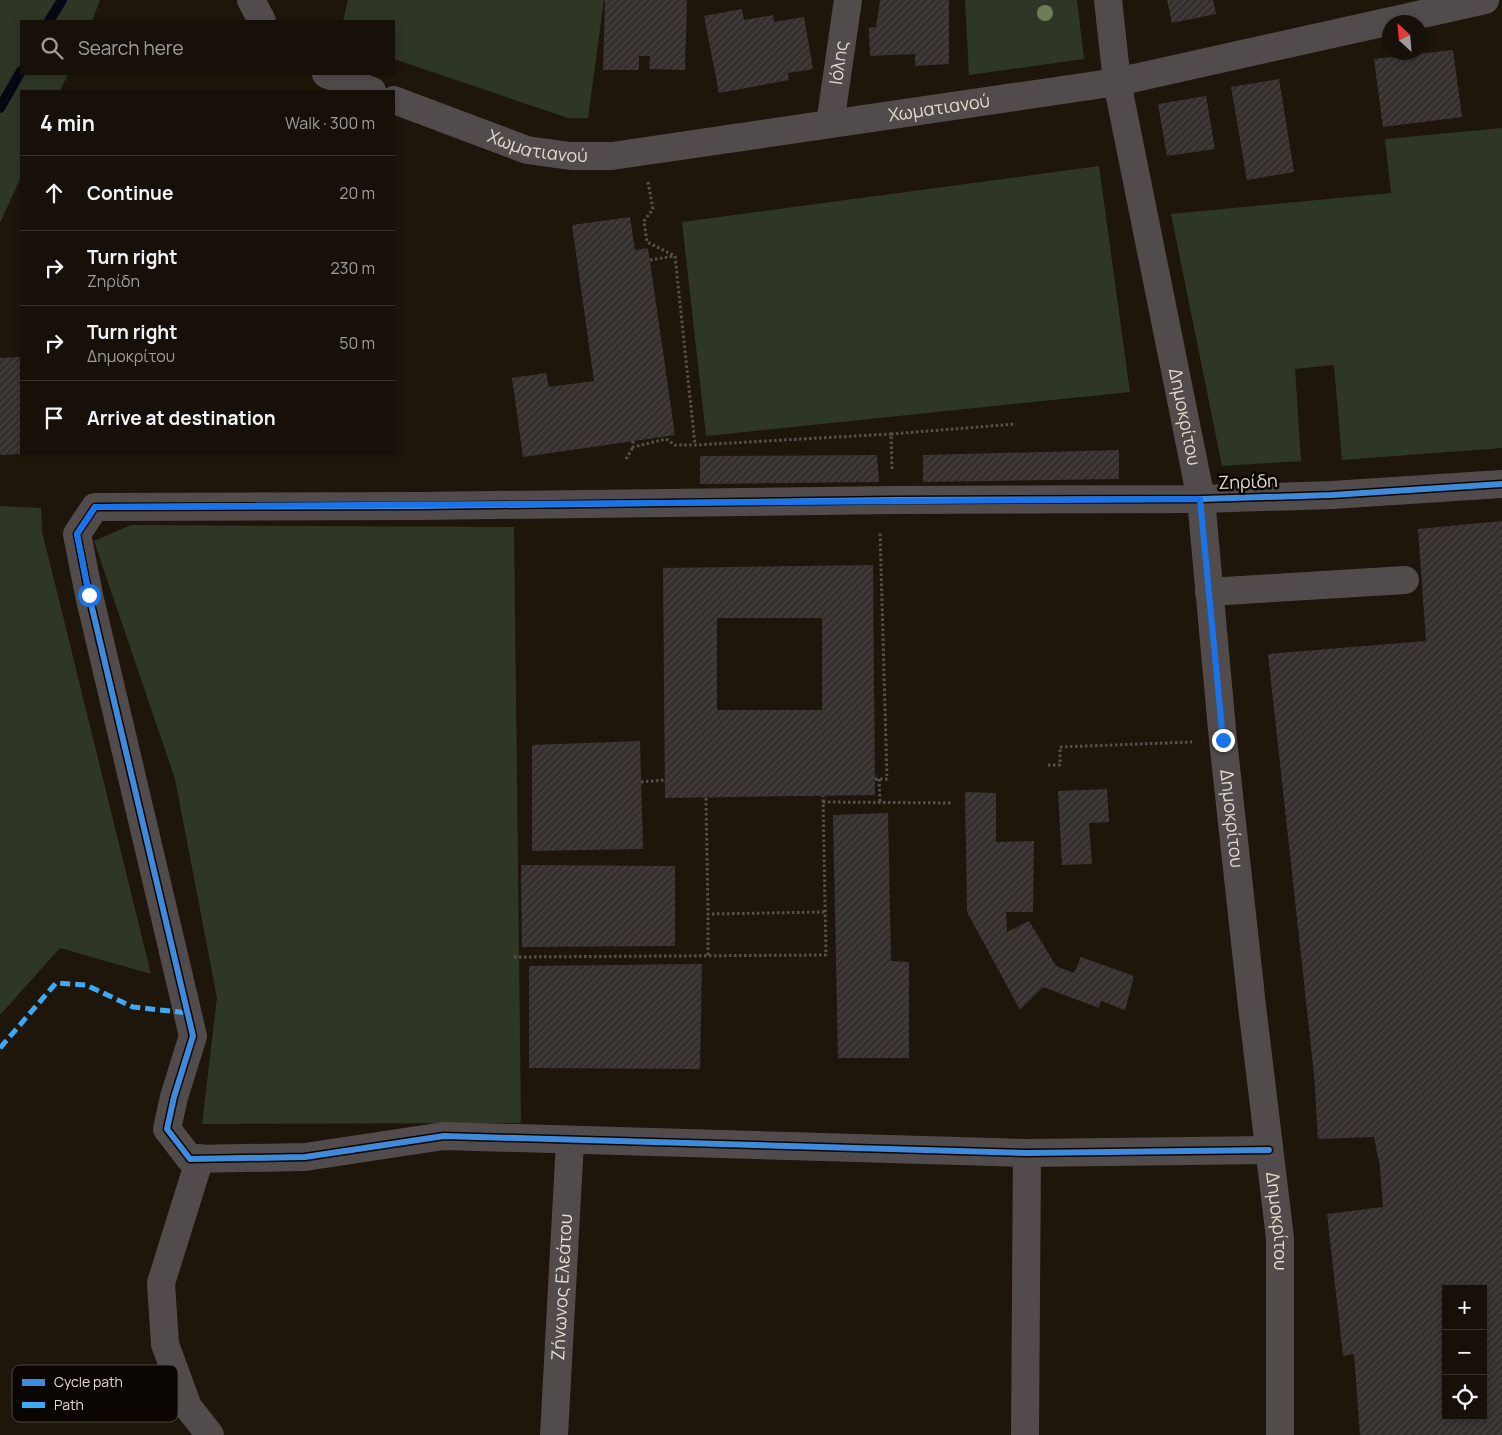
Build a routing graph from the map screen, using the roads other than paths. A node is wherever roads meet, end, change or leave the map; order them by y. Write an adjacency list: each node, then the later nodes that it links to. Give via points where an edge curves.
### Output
1 (251, 0): 5 (street)
2 (848, 0): 10 (street, Ιόλης)
3 (1108, 0): 7 (street, Δημοκρίτου)
4 (1481, 0): 7 (street, Χωματιανού)
5 (261, 20)
6 (329, 75): 8 (street)
7 (1117, 82): 10 (street, Χωματιανού); 12 (street, Δημοκρίτου)
8 (369, 90)
9 (395, 100): 10 (street, Χωματιανού, via 528,150 570,156 612,156)
10 (830, 124)
11 (1502, 484): 12 (street, Ζηρίδη, via 1332,495)
12 (1200, 499): 14 (street, Δημοκρίτου); 18 (street, Ζηρίδη, via 95,507 77,534 193,1036 167,1129 190,1159)
13 (1405, 580): 14 (street)
14 (1209, 592): 16 (street, Δημοκρίτου)
15 (570, 1141): 17 (street); 18 (street, via 444,1136 305,1157); 22 (street, Ζήνωνος Ελεάτου)
16 (1269, 1150): 17 (street); 24 (street, Δημοκρίτου, via 1280,1238)
17 (1027, 1153): 23 (street)
18 (200, 1158): 19 (street, via 161,1283 165,1344)
19 (173, 1365)
20 (178, 1379): 21 (street, via 188,1406)
21 (210, 1435)
22 (554, 1435)
23 (1025, 1435)
24 (1280, 1435)

